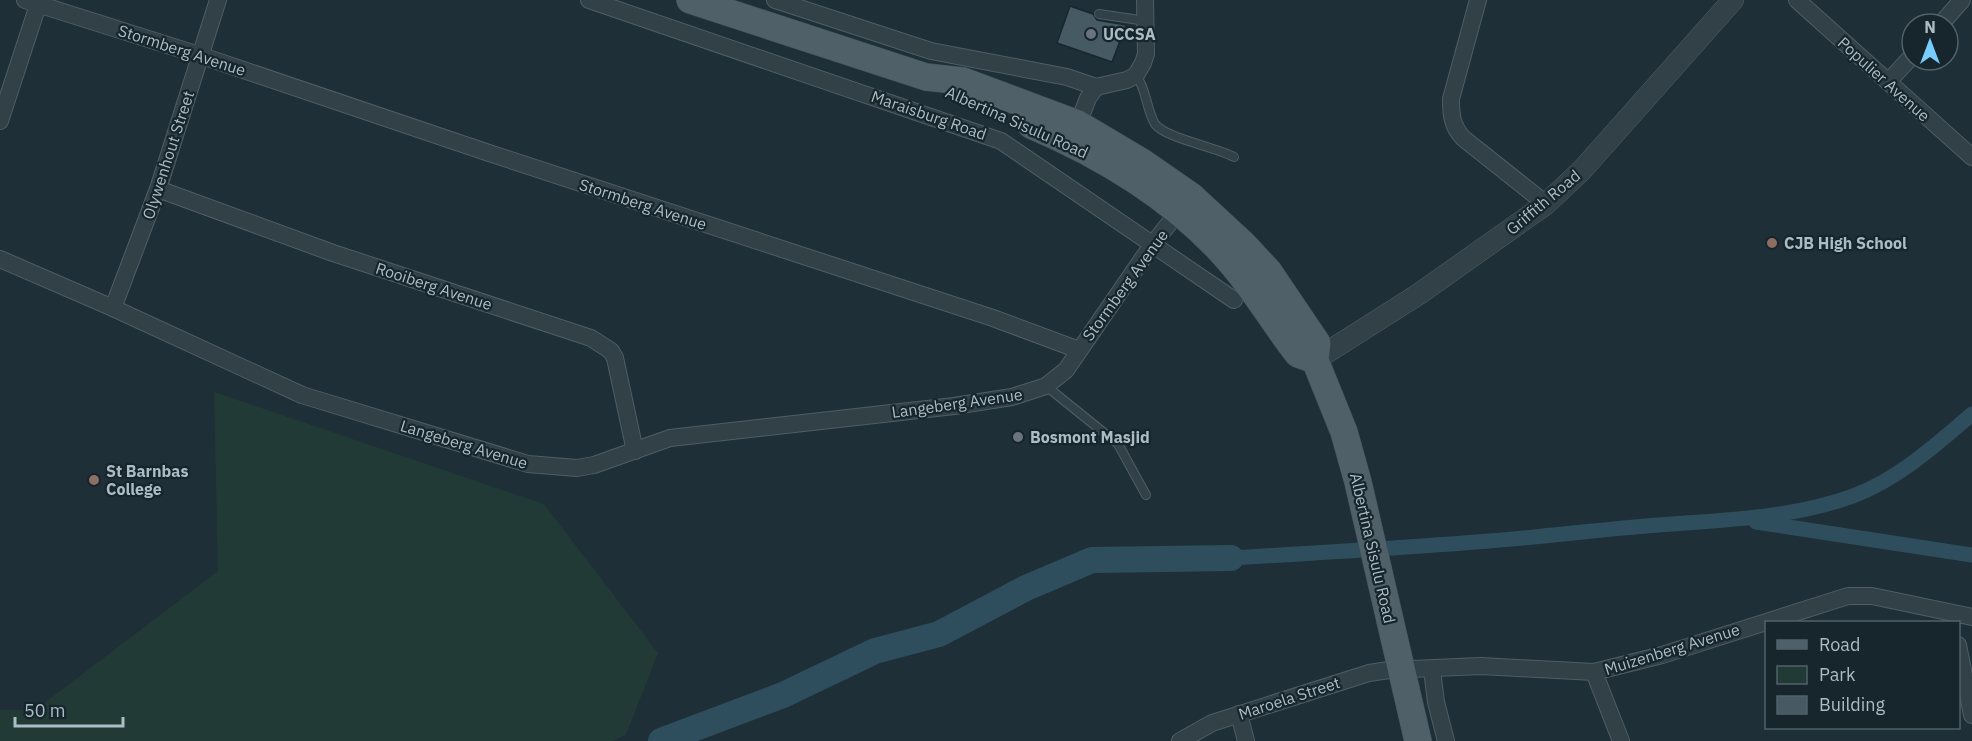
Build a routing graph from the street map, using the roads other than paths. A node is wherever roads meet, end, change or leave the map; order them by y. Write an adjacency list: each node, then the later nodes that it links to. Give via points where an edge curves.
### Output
1 (218, 0): 14 (street, Olywenhout Street)
2 (589, 0): 26 (street, Maraisburg Road, via 989,135)
3 (690, 0): 20 (main road, Albertina Sisulu Road, via 926,78 963,81)
4 (775, 0): 18 (street, via 931,51)
5 (1144, 0): 13 (street)
6 (1478, 0): 25 (street, via 1451,99 1451,116 1463,138)
7 (1733, 0): 25 (street, Griffith Road, via 1582,170)
8 (1797, 0): 17 (street, Populier Avenue)
9 (1962, 0): 11 (street)
10 (31, 2): 14 (street, Stormberg Avenue); 19 (street)
11 (1952, 12)
12 (1099, 14): 13 (lane)
13 (1146, 22): 16 (street, via 1146,54)
14 (199, 55): 23 (street, Olywenhout Street); 30 (street, Stormberg Avenue, via 993,318)
15 (1900, 69): 17 (street)
16 (1136, 75): 18 (street); 21 (lane, via 1144,87 1155,123 1164,132)
17 (1888, 82): 22 (street, Populier Avenue)
18 (1096, 87): 20 (street)
19 (0, 121)
20 (1074, 133): 24 (main road, Albertina Sisulu Road, via 1131,177)
21 (1234, 157)
22 (1972, 157)
23 (158, 189): 29 (street, Olywenhout Street); 33 (street, Rooiberg Avenue, via 333,253 591,338 615,358)
24 (1185, 204): 26 (street, Stormberg Avenue); 31 (main road, Albertina Sisulu Road, via 1298,354)
25 (1546, 204): 31 (street, Griffith Road)
26 (1152, 245): 28 (street, Maraisburg Road); 30 (street, Stormberg Avenue)
27 (0, 259): 29 (street, Langeberg Avenue)
28 (1234, 300)
29 (113, 308): 33 (street, Langeberg Avenue, via 302,395 528,465 577,468)
30 (1079, 350): 32 (street, Langeberg Avenue, via 1066,370)
31 (1316, 360): 40 (main road, Albertina Sisulu Road, via 1344,432)
32 (1046, 386): 33 (street, Langeberg Avenue, via 1012,397 954,406 687,435); 34 (lane, via 1118,444)
33 (634, 451)
34 (1146, 495)
35 (1972, 617): 36 (street, Muizenberg Avenue)
36 (1953, 618): 37 (street, Muizenberg Avenue, via 1872,596 1848,596)
37 (1769, 621)
38 (1765, 622): 42 (street, Muizenberg Avenue)
39 (1960, 650): 44 (street)
40 (1402, 669): 41 (street, Muizenberg Avenue); 43 (street, Maroela Street, via 1345,680); 47 (main road, Albertina Sisulu Road)
41 (1431, 670): 42 (street, Muizenberg Avenue, via 1481,666); 48 (street)
42 (1594, 672): 49 (street)
43 (1239, 714): 45 (street, Maroela Street, via 1212,723); 46 (street)
44 (1972, 715)
45 (1180, 741)
46 (1246, 741)
47 (1418, 741)
48 (1446, 741)
49 (1621, 741)

